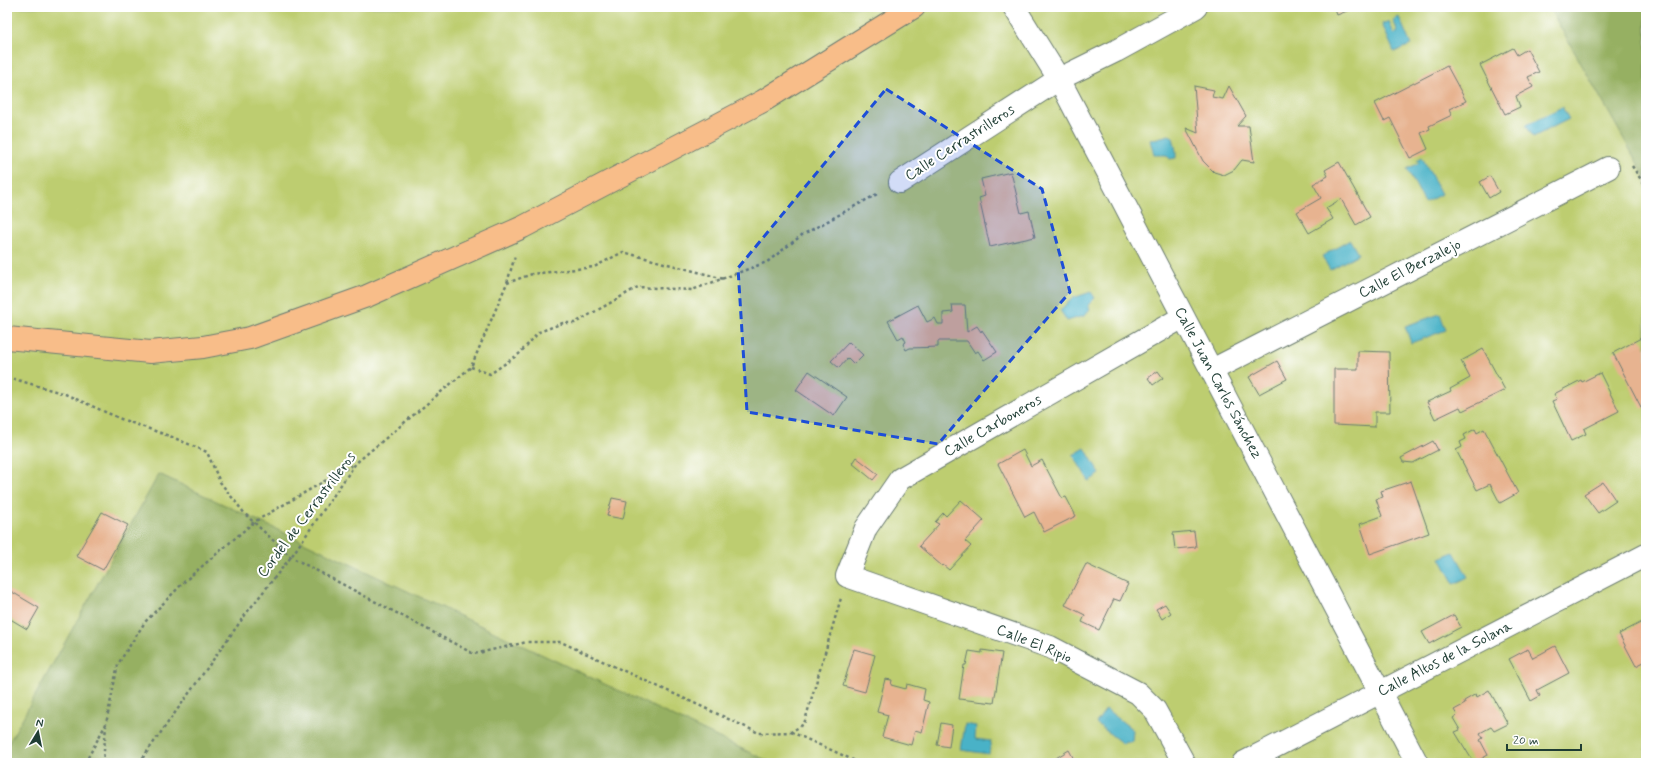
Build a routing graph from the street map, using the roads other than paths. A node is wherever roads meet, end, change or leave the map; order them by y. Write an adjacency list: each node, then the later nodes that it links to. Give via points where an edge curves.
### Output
1 (914, 7): 8 (main road, via 763,101 523,227 367,296 250,338 204,347 150,352)
2 (1014, 7): 4 (street, Calle Juan Carlos Sánchez)
3 (1196, 7): 4 (street, Calle Cerrastrilleros)
4 (1059, 79): 6 (street, Calle Cerrastrilleros); 7 (street, Calle Juan Carlos Sánchez)
5 (1608, 168): 9 (street, Calle El Berzalejo)
6 (900, 182)
7 (1183, 317): 9 (street, Calle Juan Carlos Sánchez); 11 (street, Calle Carboneros, via 900,480 866,528)
8 (7, 338)
9 (1212, 370): 12 (street, Calle Juan Carlos Sánchez)
10 (1646, 555): 12 (street, Calle Altos de la Solana)
11 (847, 576): 13 (street, Calle El Ripio, via 1050,647 1138,693 1155,710)
12 (1379, 693): 14 (street, Calle Altos de la Solana); 15 (street, Calle Juan Carlos Sánchez)
13 (1184, 763)
14 (1243, 763)
15 (1417, 763)

